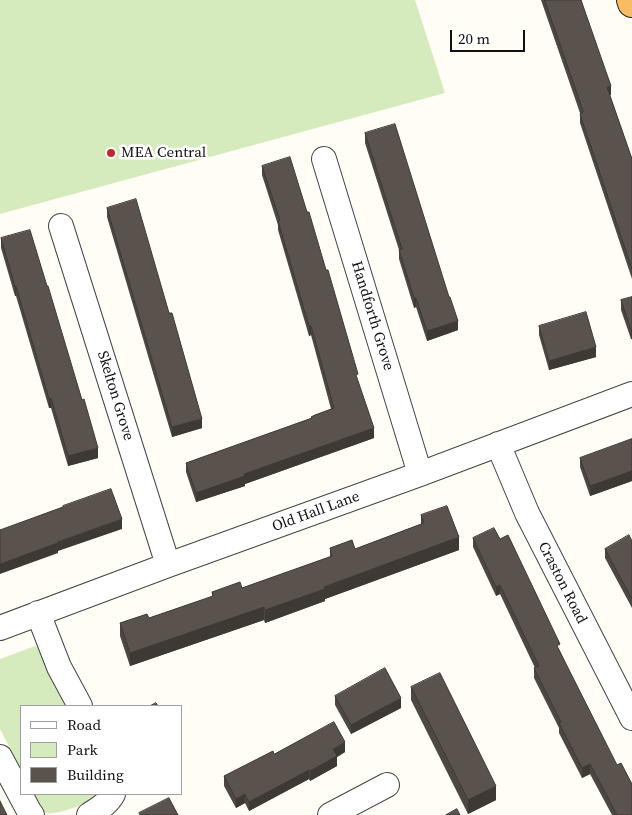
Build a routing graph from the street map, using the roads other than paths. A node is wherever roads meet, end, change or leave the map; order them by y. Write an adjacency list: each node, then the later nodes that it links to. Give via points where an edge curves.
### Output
1 (324, 158): 5 (street, Handforth Grove)
2 (61, 226): 6 (street, Skelton Grove)
3 (632, 394): 4 (street, Old Hall Lane)
4 (498, 444): 5 (street, Old Hall Lane); 10 (street, Craston Road, via 527,513)
5 (420, 474): 6 (street, Old Hall Lane)
6 (168, 565): 7 (street, Old Hall Lane)
7 (38, 613): 8 (street, Old Hall Lane); 9 (street, via 59,667)
8 (0, 628)
9 (79, 705)
10 (632, 718)
11 (0, 756): 13 (street)
12 (387, 785): 18 (street)
13 (20, 794)
14 (21, 795): 16 (street)
15 (112, 795): 17 (street)
16 (32, 815)
17 (89, 815)
18 (330, 815)

